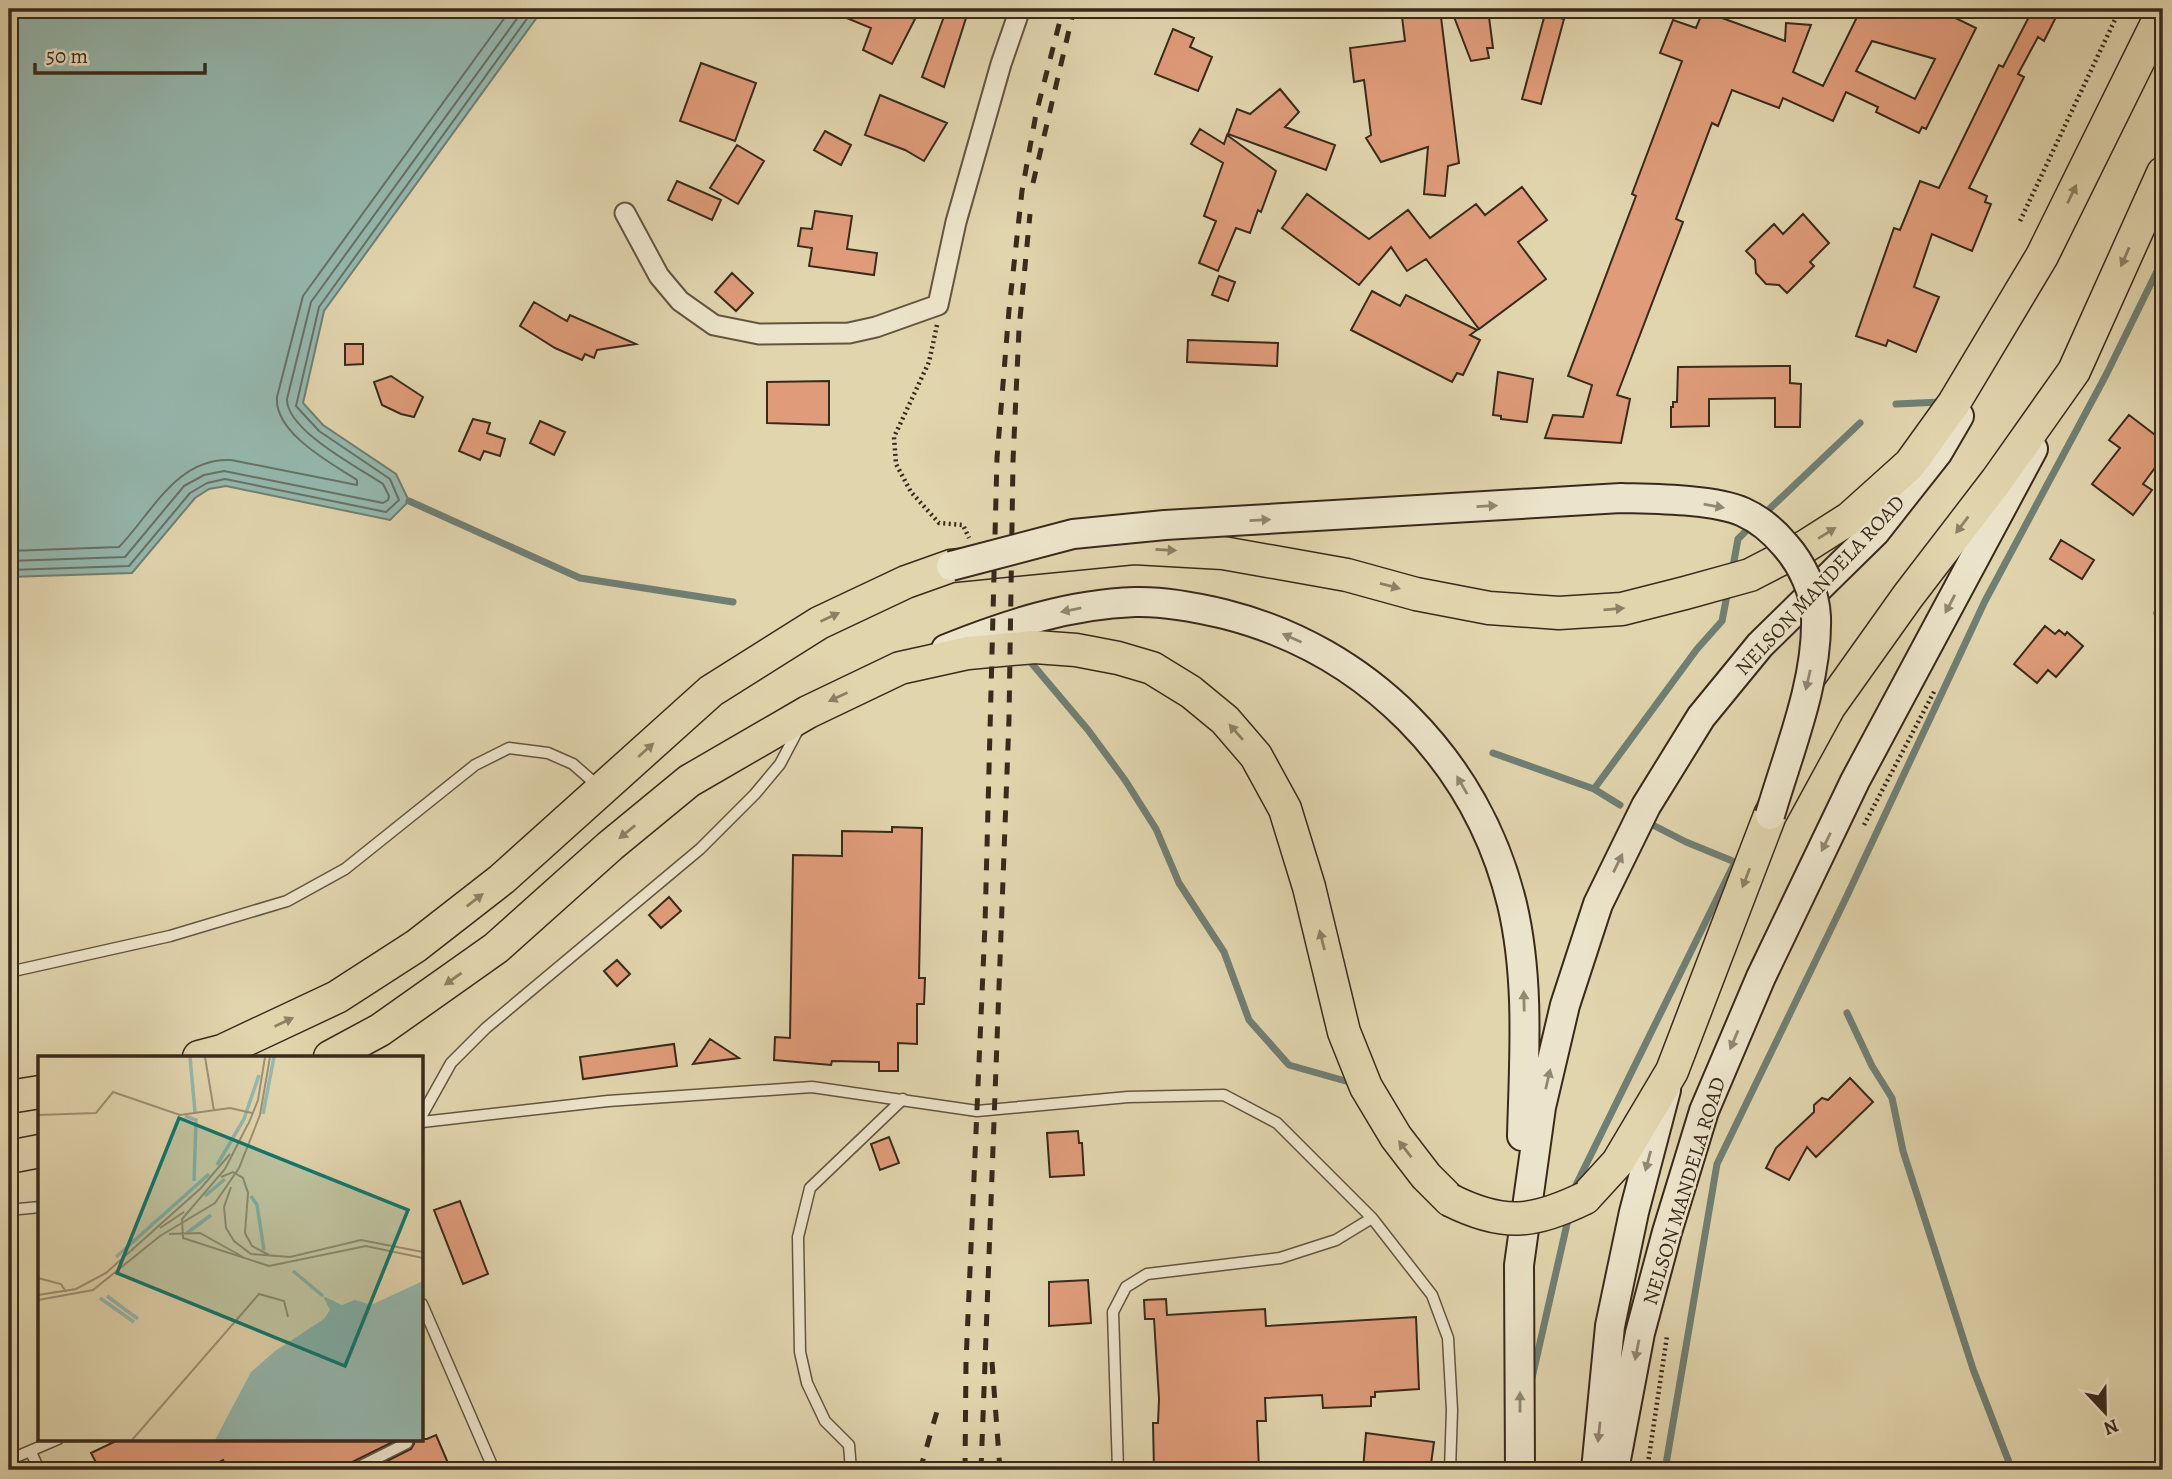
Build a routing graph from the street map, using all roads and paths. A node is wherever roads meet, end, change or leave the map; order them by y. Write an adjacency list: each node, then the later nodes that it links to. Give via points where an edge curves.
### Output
1 (1020, 9): 8 (street, via 956,222)
2 (2120, 9): 6 (path)
3 (2163, 11): 7 (main road, NELSON MANDELA ROAD, one-way to 3)
4 (2163, 173): 9 (main road, NELSON MANDELA ROAD, one-way to 9)
5 (625, 213): 8 (street, via 659,276 680,301 714,325 759,334 849,333)
6 (2020, 221)
7 (2042, 256): 11 (main road, one-way to 7, via 1134,548 1223,553 1347,575 1489,608 1559,613 1622,609 1724,582 1806,546 1850,518 1910,464 1954,403); 32 (main road, NELSON MANDELA ROAD, one-way to 7, via 1541,1107 1565,1005 1598,904 1646,806 1701,718 1760,645 1875,531 1938,452 1984,373)
8 (938, 305): 10 (path, via 937,334 929,362 894,437 896,464 911,492 940,523)
9 (2074, 371): 16 (main road, one-way to 16, via 1829,707); 47 (main road, NELSON MANDELA ROAD, one-way to 47, via 1855,781 1760,978 1704,1111 1640,1332)
10 (963, 524)
11 (951, 566): 15 (main road, one-way to 11, via 711,691 818,622); 16 (main road, one-way to 16, bridge, via 1073,534 1165,525 1622,498 1669,499 1743,512 1774,533 1790,551 1808,580 1816,615 1814,657)
12 (900, 668): 14 (main road, one-way to 14); 21 (main road, one-way to 12, bridge, via 1618,1162 1586,1198 1553,1214 1500,1219 1450,1200 1396,1137 1366,1087 1344,1032 1285,808 1256,755 1225,720 1152,668 1076,650 1035,647 968,653); 32 (main road, one-way to 12, via 1523,961 1493,845 1460,780 1426,736 1383,696 1323,652 1257,623 1187,605 1136,602 1073,608 1004,626)
13 (1937, 686): 17 (path)
14 (808, 712): 20 (main road, one-way to 20, via 690,781 496,948 380,1030); 25 (lane, via 780,764 755,794 700,849 486,1028 451,1063)
15 (602, 789): 18 (lane, via 573,764 548,753 509,748 475,765 345,869 286,901 170,936); 19 (main road, one-way to 15, via 337,997 416,946 502,879)
16 (1770, 815): 21 (main road, one-way to 21)
17 (1860, 833)
18 (9, 972)
19 (203, 1056)
20 (332, 1056)
21 (1672, 1071): 46 (main road, one-way to 46, via 1634,1212 1611,1326)
22 (38, 1092): 23 (main road)
23 (9, 1097)
24 (903, 1099): 26 (lane, via 812,1087 608,1101); 31 (lane, via 977,1111 1128,1097 1224,1095 1277,1123); 42 (lane, via 810,1188 798,1237 800,1352 825,1422 849,1445)
25 (424, 1111)
26 (424, 1122)
27 (38, 1150): 28 (main road)
28 (9, 1157)
29 (38, 1207): 30 (lane)
30 (9, 1210)
31 (1372, 1218): 43 (lane, via 1336,1240 1280,1258 1147,1274 1126,1287 1112,1312); 44 (lane, via 1433,1295 1448,1338)
32 (1519, 1265): 45 (main road, NELSON MANDELA ROAD, one-way to 32)
33 (424, 1309): 41 (lane)
34 (1668, 1334): 48 (path)
35 (56, 1440): 37 (lane)
36 (407, 1443): 40 (lane)
37 (31, 1452): 38 (lane); 39 (lane)
38 (9, 1460)
39 (39, 1470)
40 (353, 1470)
41 (494, 1470)
42 (851, 1470)
43 (1118, 1470)
44 (1450, 1470)
45 (1520, 1470)
46 (1596, 1470)
47 (1614, 1470)
48 (1647, 1470)

